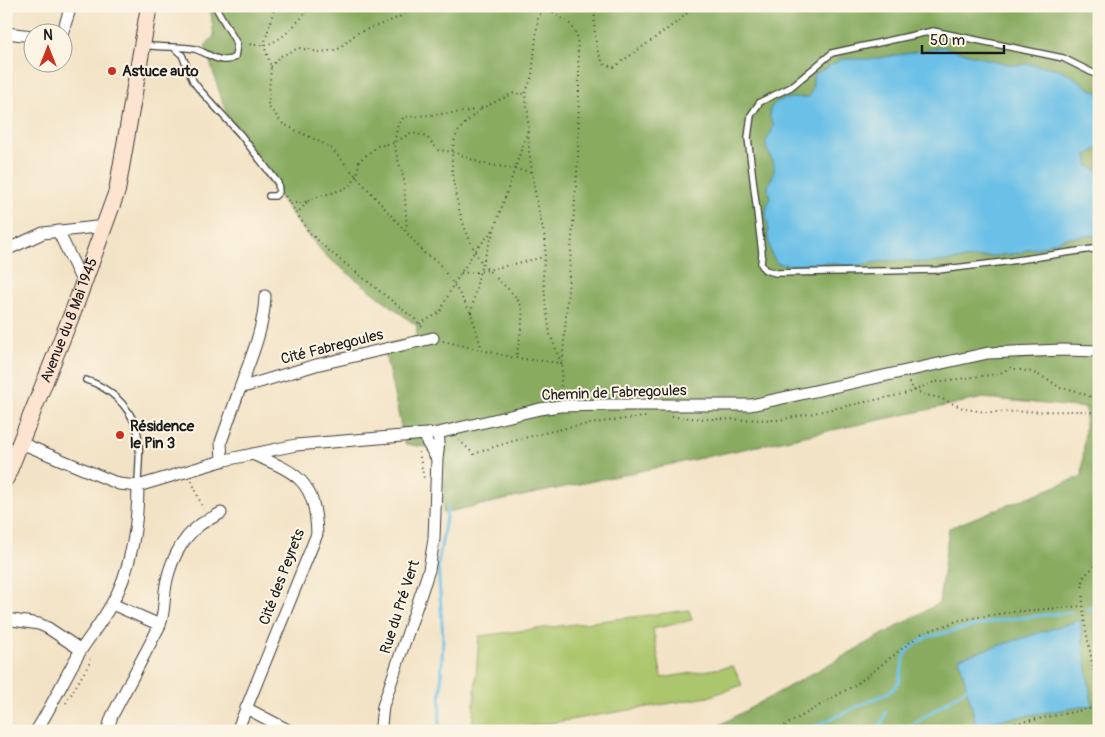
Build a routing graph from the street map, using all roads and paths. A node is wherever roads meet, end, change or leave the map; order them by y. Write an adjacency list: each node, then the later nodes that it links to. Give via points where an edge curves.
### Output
1 (71, 6): 10 (street)
2 (149, 6): 14 (main road, Avenue du 8 Mai 1945)
3 (216, 6): 13 (lane)
4 (275, 6): 15 (path)
5 (313, 6): 15 (path, via 291,30)
6 (421, 6): 17 (path, via 357,33 336,50 319,52 299,48 280,57)
7 (544, 6): 19 (path, via 538,18 532,76); 53 (path, via 572,25 577,35 578,160)
8 (595, 6): 9 (path, via 594,27 600,59 605,65 614,66 680,20)
9 (694, 6)
10 (66, 22)
11 (6, 33): 12 (street)
12 (22, 35)
13 (237, 44): 15 (path); 16 (lane, via 235,57 230,60 220,60 196,50)
14 (142, 45): 16 (lane); 32 (main road, Avenue du 8 Mai 1945, via 117,191)
15 (264, 45): 17 (path)
16 (174, 48): 27 (lane, via 182,55 199,89 240,134)
17 (271, 67): 26 (path, via 268,106 283,124 330,147)
18 (1099, 76): 36 (lane, via 1064,58 934,31 832,54 791,87 760,102 751,114 748,138 761,264 765,270 776,274 938,270)
19 (525, 94): 20 (path, via 514,93); 21 (path)
20 (482, 108): 22 (path, via 404,118 398,124); 23 (path, via 458,132)
21 (528, 127): 24 (path); 25 (path)
22 (394, 144): 23 (path, via 411,133 426,136 438,150); 26 (path, via 378,146 359,161); 35 (path, via 404,179)
23 (454, 152): 24 (path, via 480,164); 38 (path, via 452,179 456,200)
24 (514, 170): 25 (path); 33 (path)
25 (532, 172): 39 (path, via 546,243)
26 (356, 177): 29 (path, via 344,190 318,195); 35 (path)
27 (280, 188): 28 (lane, via 277,194); 30 (path)
28 (269, 196)
29 (308, 201): 30 (path); 31 (path)
30 (290, 202): 31 (path)
31 (297, 214): 48 (path, via 309,232 328,250)
32 (105, 226): 34 (street); 44 (main road, Avenue du 8 Mai 1945)
33 (495, 228): 38 (path); 40 (path)
34 (58, 230): 37 (street); 44 (street)
35 (408, 233): 45 (path, via 425,254 438,262)
36 (1099, 248)
37 (6, 250)
38 (475, 251): 40 (path); 43 (path)
39 (544, 257): 41 (path); 53 (path, via 550,334)
40 (482, 264): 41 (path); 42 (path)
41 (488, 270): 42 (path); 52 (path, via 518,299 522,310)
42 (479, 272): 43 (path); 47 (path)
43 (461, 273): 45 (path)
44 (84, 283): 61 (main road, Avenue du 8 Mai 1945)
45 (454, 285): 47 (path); 48 (path, via 440,312)
46 (265, 296): 56 (street, via 261,328)
47 (471, 313): 50 (path)
48 (420, 324): 49 (path)
49 (433, 338): 50 (path); 56 (street, Cité Fabregoules, via 316,364)
50 (482, 350): 52 (path)
51 (1099, 351): 54 (street, Chemin de Fabregoules, via 988,353)
52 (516, 358): 53 (path)
53 (562, 362): 57 (path)
54 (903, 372): 57 (street, Chemin de Fabregoules, via 750,405); 58 (path, via 914,390 965,409)
55 (86, 380): 67 (lane, via 99,384 126,408 136,428)
56 (240, 388): 64 (street, via 221,442)
57 (560, 406): 59 (street, Chemin de Fabregoules)
58 (1099, 413)
59 (438, 433): 60 (street, Chemin de Fabregoules); 63 (street, Rue du Pré Vert)
60 (422, 434): 62 (street, Chemin de Fabregoules, via 296,445); 63 (street, Rue du Pré Vert); 68 (path, via 420,463)
61 (13, 444): 65 (main road, Avenue du 8 Mai 1945); 67 (street, Chemin de Fabregoules, via 119,484)
62 (252, 454): 64 (street, Chemin de Fabregoules); 79 (street, Cité des Peyrets, via 292,472 307,489 316,512 317,534)
63 (437, 459): 84 (street, Rue du Pré Vert, via 434,539 429,570 382,706)
64 (222, 461): 66 (street, Chemin de Fabregoules)
65 (8, 468)
66 (188, 471): 67 (street, Chemin de Fabregoules); 70 (path)
67 (138, 486): 72 (street, via 132,550)
68 (426, 486)
69 (221, 513): 70 (street)
70 (207, 521): 75 (street, via 182,544 170,567)
71 (1099, 552): 73 (path, via 1097,564 1084,576)
72 (112, 604): 75 (street); 76 (street)
73 (1083, 606): 77 (path); 85 (path, via 960,620 921,634 858,683)
74 (6, 619): 76 (street, via 39,624)
75 (160, 625): 81 (street)
76 (81, 650): 80 (street)
77 (1099, 700)
78 (1099, 707): 86 (path)
79 (246, 708): 82 (street, Cité des Peyrets); 83 (street)
80 (36, 731)
81 (107, 731)
82 (237, 731)
83 (290, 731)
84 (382, 731)
85 (776, 731)
86 (976, 731)

